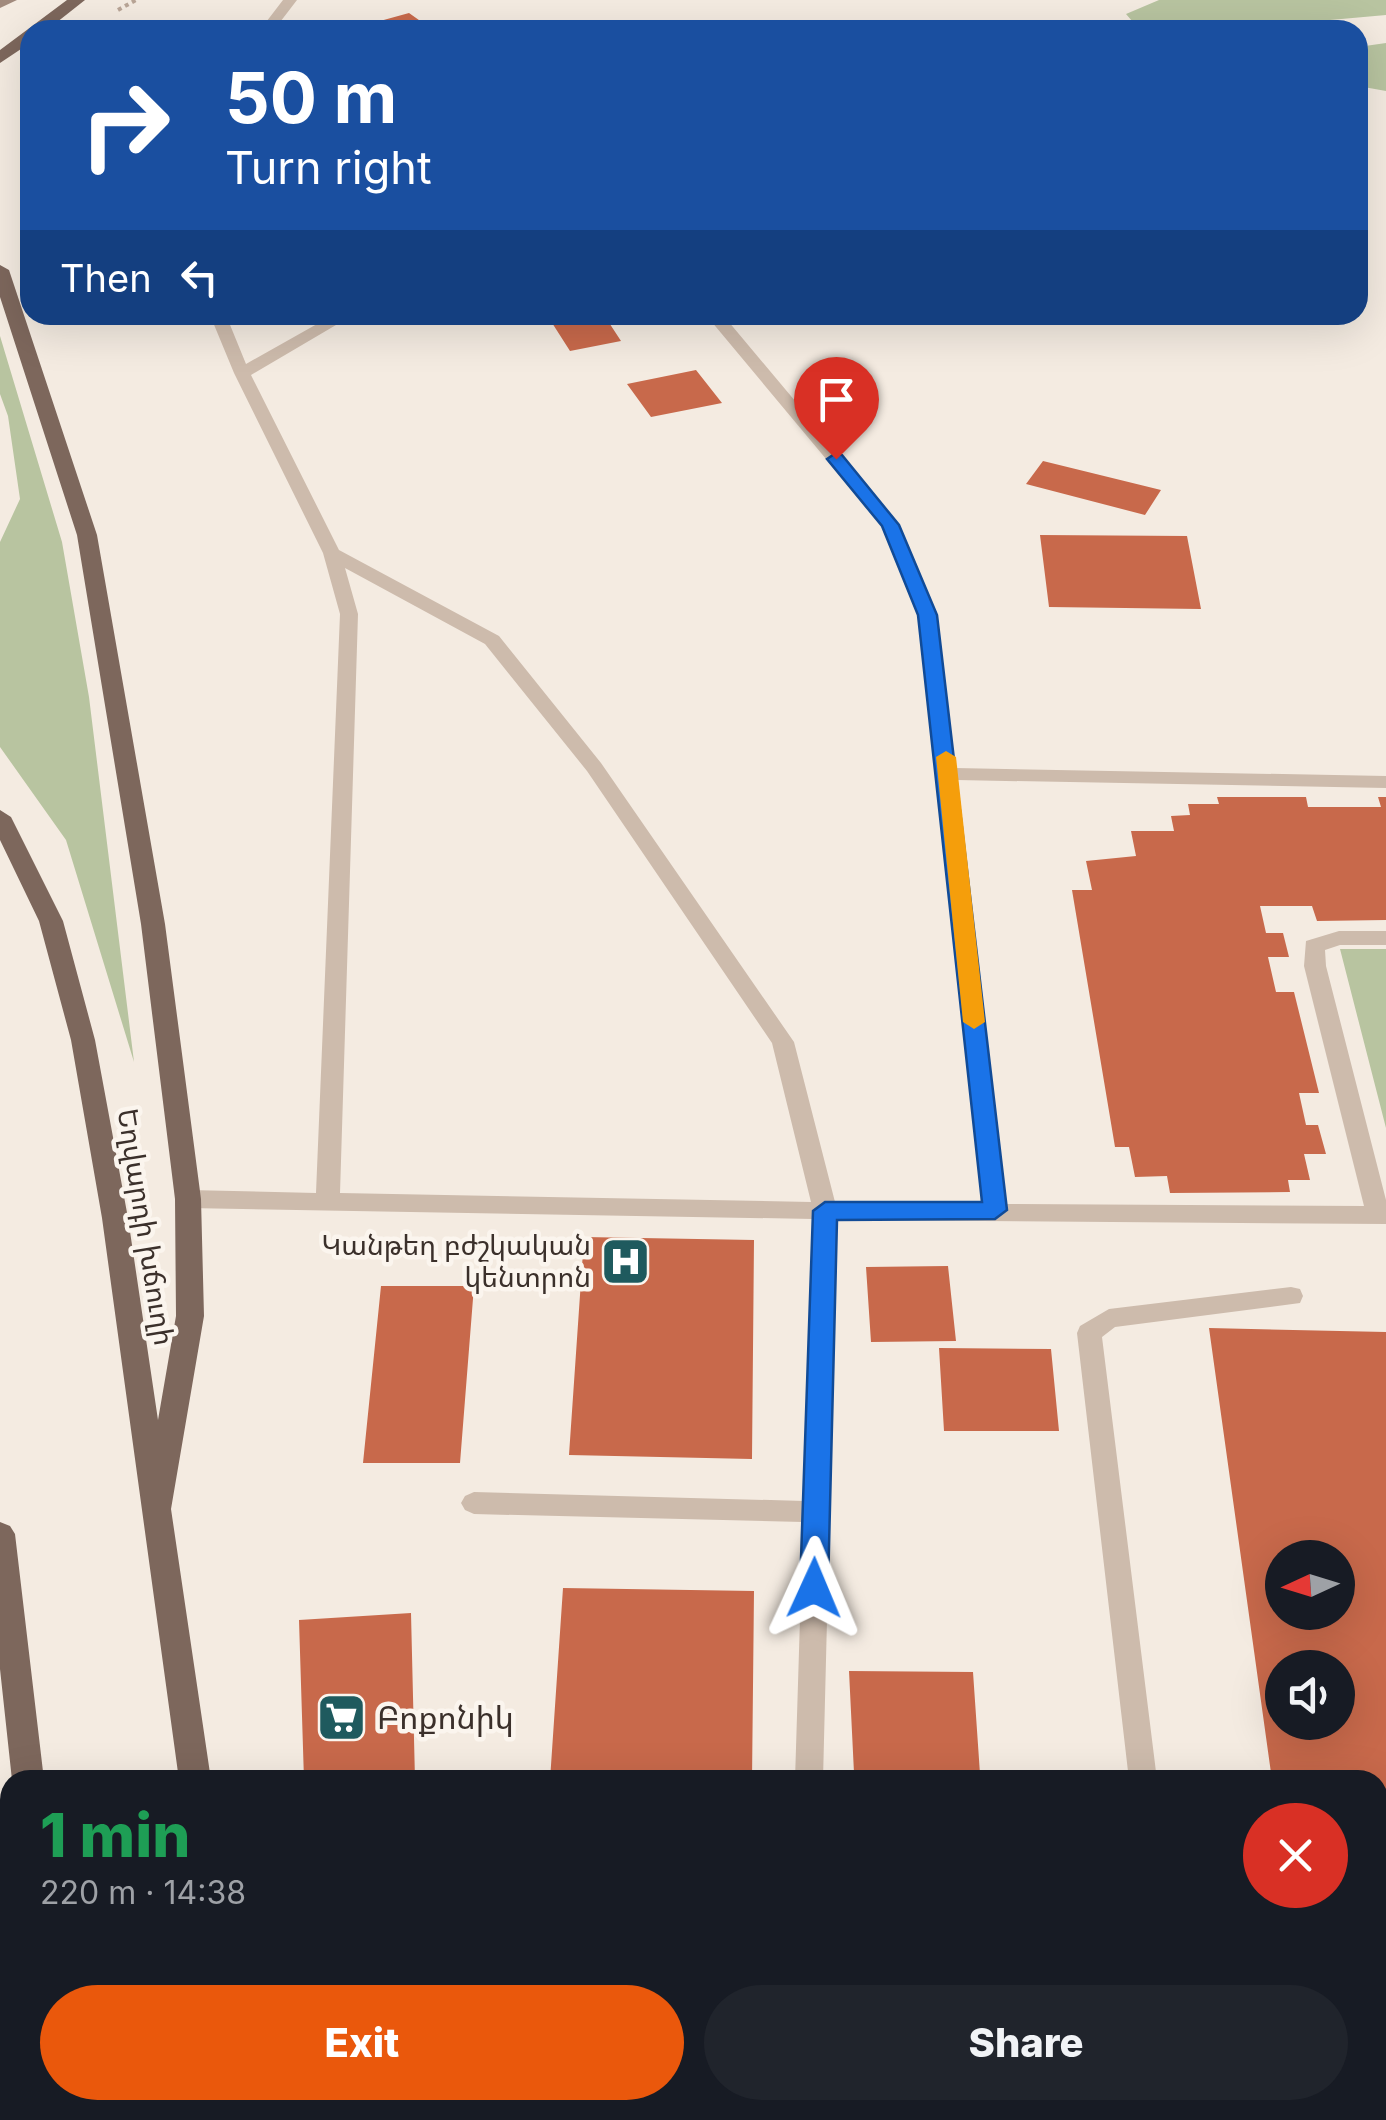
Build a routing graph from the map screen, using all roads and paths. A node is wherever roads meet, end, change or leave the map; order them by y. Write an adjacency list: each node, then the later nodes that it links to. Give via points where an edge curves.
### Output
1 (10, 0): 4 (main road)
2 (77, 0): 6 (main road)
3 (136, 0): 5 (path)
4 (0, 3)
5 (118, 10)
6 (50, 20)
7 (0, 270): 17 (main road, via 86,535 153,924)
8 (222, 325): 11 (lane)
9 (327, 325): 11 (lane)
10 (722, 325): 13 (lane, via 890,525 928,615)
11 (242, 373): 12 (lane)
12 (332, 553): 18 (lane, via 349,614); 20 (lane, via 492,640 594,767 783,1042)
13 (948, 774): 14 (lane); 19 (lane)
14 (1386, 782)
15 (0, 817): 25 (main road, Եղվարդի խճուղի, via 52,921 82,1040)
16 (1386, 938): 21 (lane, via 1339,938 1314,946)
17 (188, 1199): 18 (lane); 25 (main road, via 190,1316)
18 (328, 1199): 20 (lane)
19 (995, 1210): 20 (lane); 21 (lane)
20 (825, 1211): 24 (lane)
21 (1382, 1215)
22 (1291, 1296): 30 (lane, via 1108,1318 1089,1333)
23 (474, 1503): 24 (lane)
24 (816, 1512): 29 (lane)
25 (155, 1518): 28 (main road, Եղվարդի խճուղի)
26 (0, 1534): 27 (main road)
27 (27, 1770)
28 (194, 1770)
29 (809, 1770)
30 (1141, 1770)

